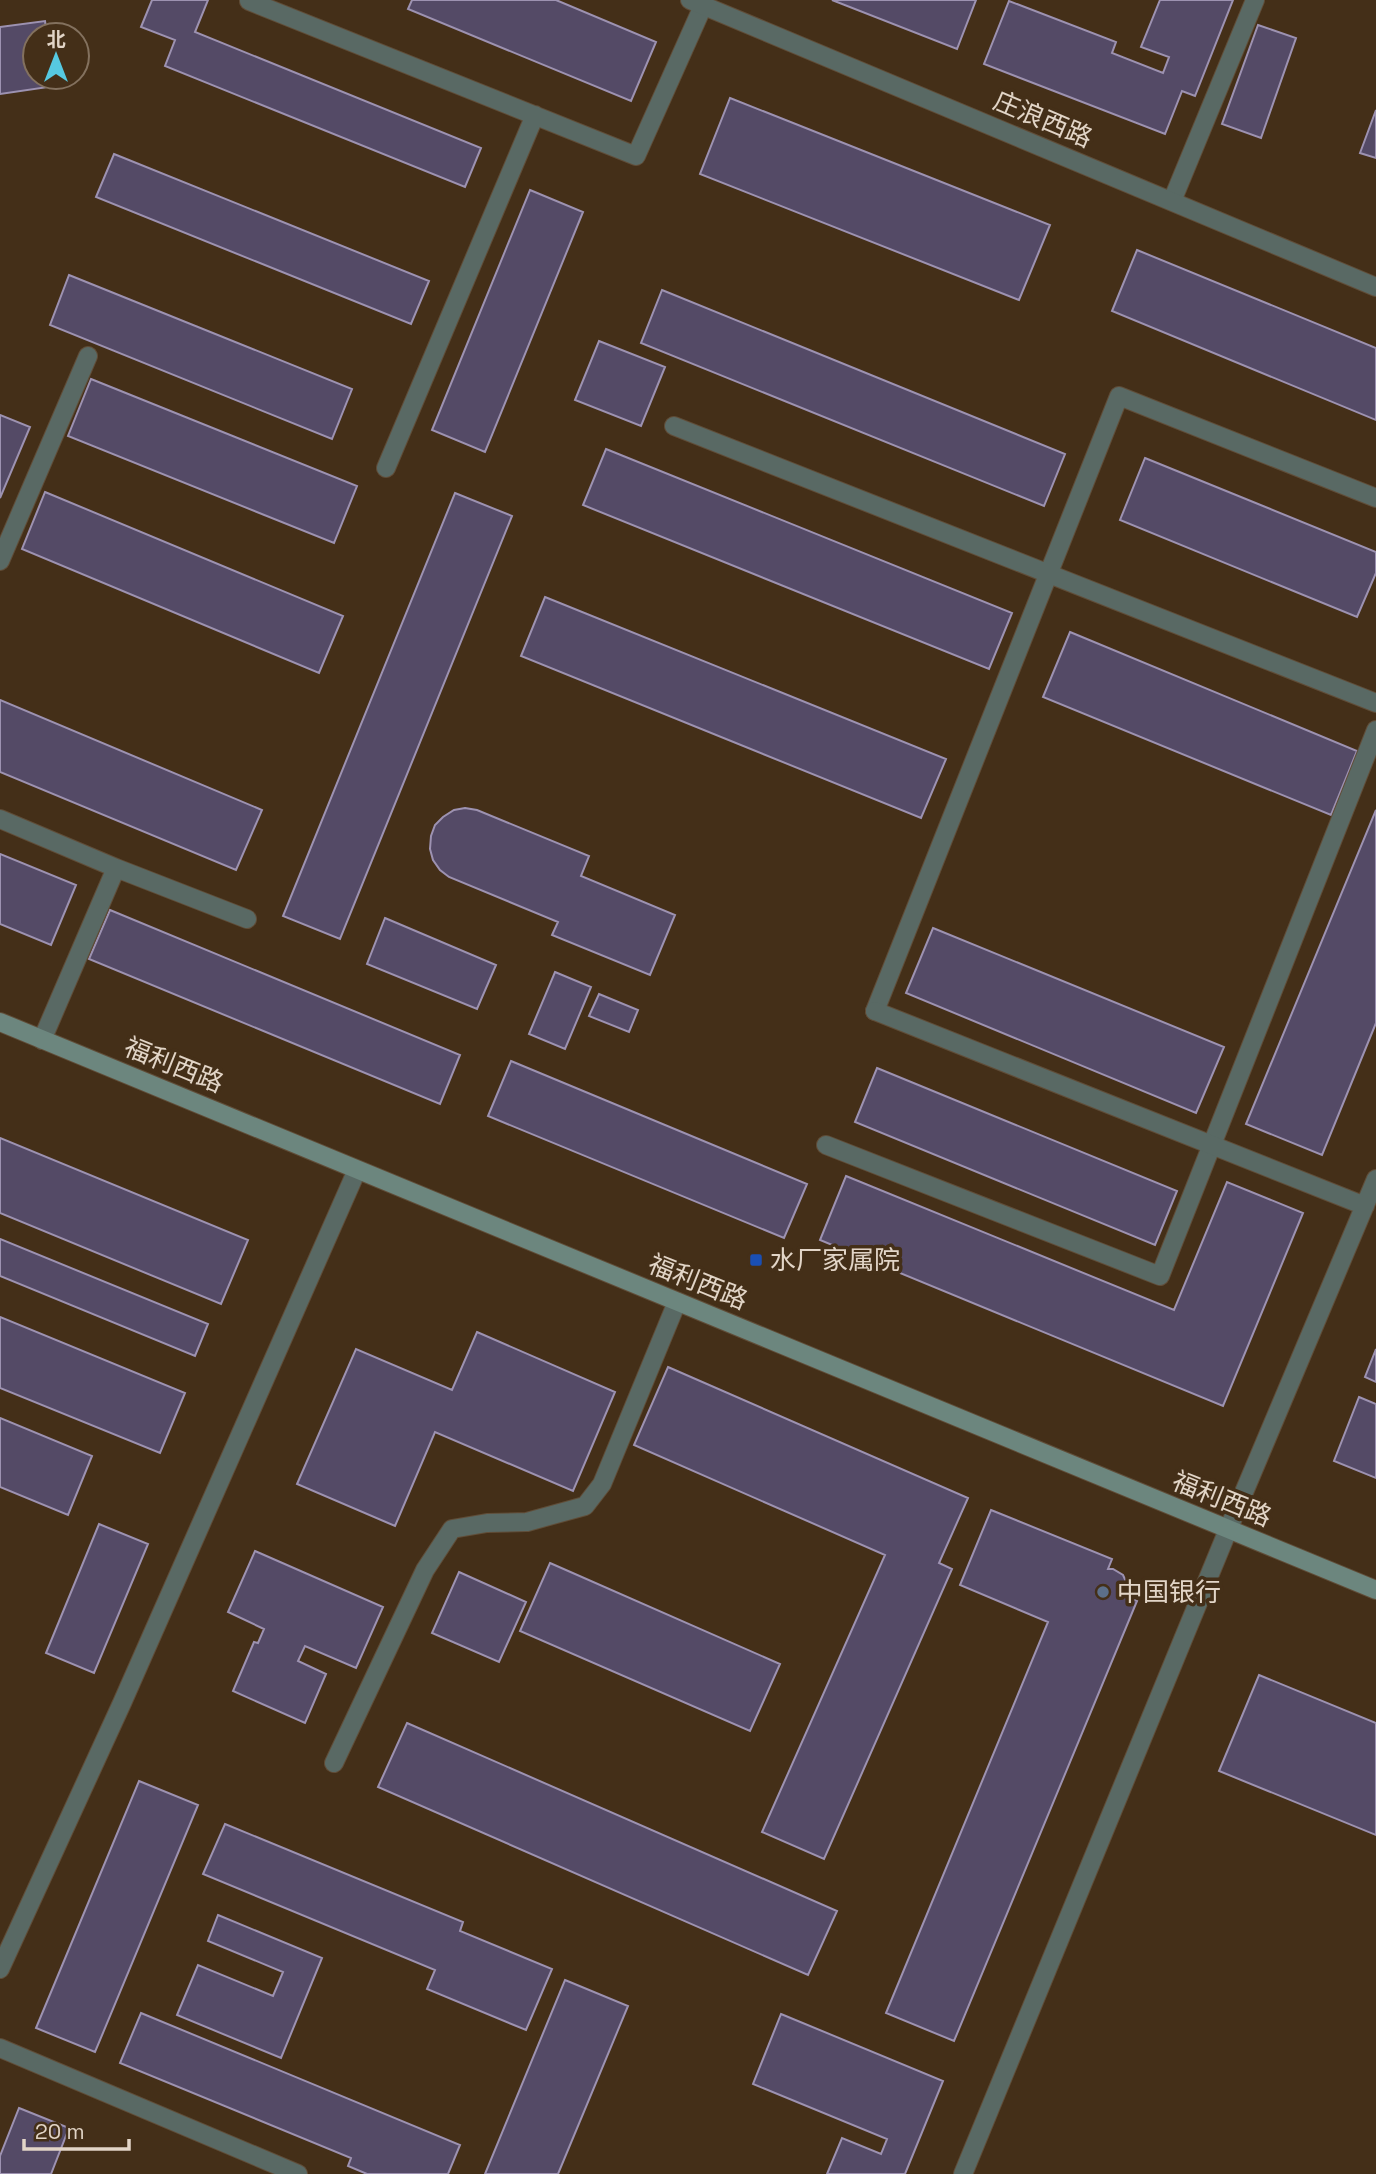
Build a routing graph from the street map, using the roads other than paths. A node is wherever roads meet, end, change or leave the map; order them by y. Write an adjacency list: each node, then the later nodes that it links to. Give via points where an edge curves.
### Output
1 (1255, 0): 5 (street)
2 (249, 1): 4 (street)
3 (696, 3): 4 (street, via 636,156); 5 (street, 庄浪西路)
4 (535, 115): 9 (street)
5 (1172, 201): 6 (street, 庄浪西路)
6 (1376, 286)
7 (88, 356): 11 (street)
8 (674, 426): 12 (street)
9 (386, 468)
10 (1376, 498): 12 (street, via 1119,397)
11 (0, 561)
12 (1049, 572): 13 (street); 21 (street, via 875,1011)
13 (1376, 703)
14 (1376, 730): 21 (street)
15 (0, 819): 16 (street)
16 (116, 868): 17 (street); 19 (street)
17 (247, 919)
18 (0, 1022): 19 (main road, 福利西路)
19 (43, 1040): 22 (main road, 福利西路)
20 (826, 1144): 21 (street, via 1160,1276)
21 (1211, 1146): 24 (street)
22 (357, 1170): 25 (main road, 福利西路); 29 (street)
23 (1376, 1179): 24 (street)
24 (1365, 1206): 26 (street)
25 (677, 1302): 26 (main road, 福利西路); 28 (street, via 602,1484 585,1506 527,1521 452,1529 425,1570)
26 (1228, 1530): 27 (main road, 福利西路); 32 (street)
27 (1376, 1590)
28 (334, 1763)
29 (0, 1969)
30 (0, 2048): 31 (street)
31 (298, 2174)
32 (962, 2174)

